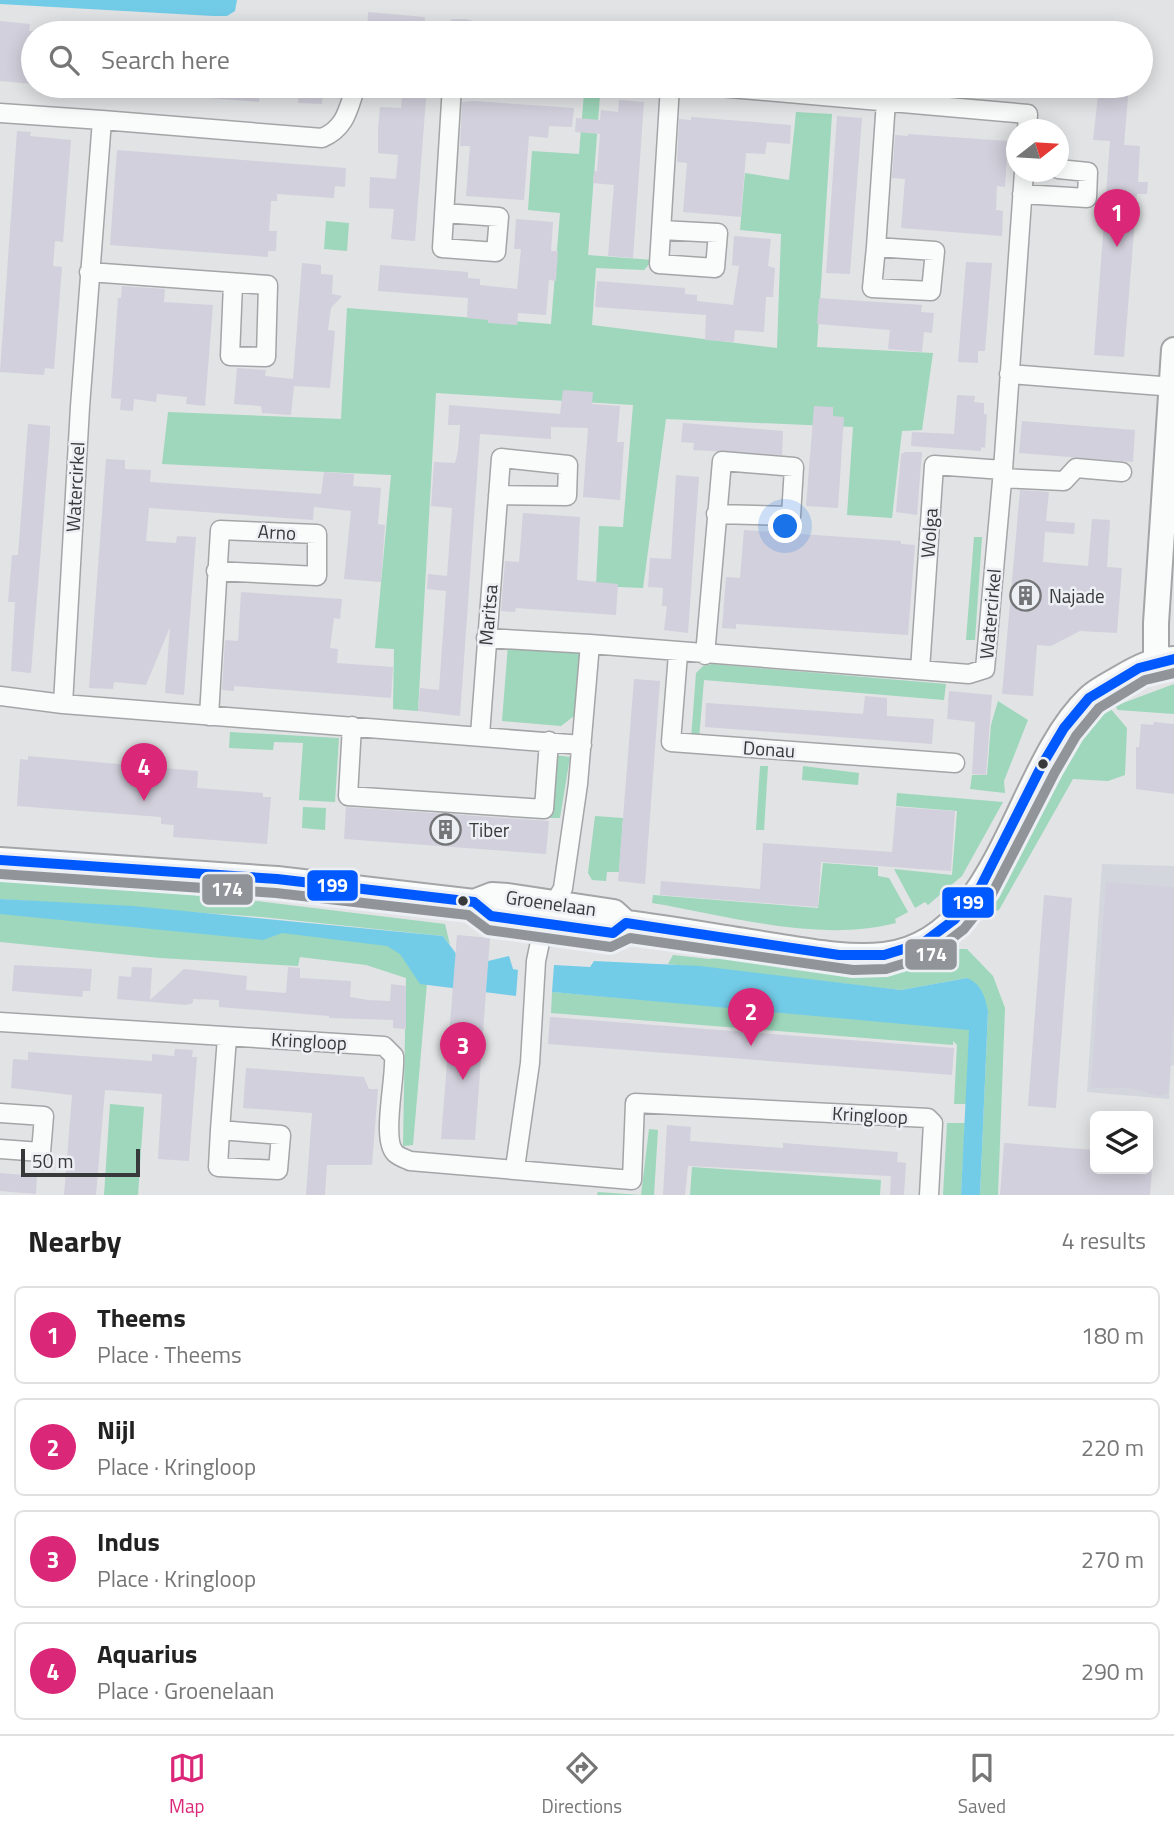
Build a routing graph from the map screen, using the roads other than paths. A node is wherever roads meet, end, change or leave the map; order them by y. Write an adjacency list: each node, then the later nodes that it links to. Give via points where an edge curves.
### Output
1 (352, 98): 8 (street, via 344,123 322,138)
2 (451, 98): 12 (street)
3 (669, 98): 13 (street)
4 (850, 98): 5 (street)
5 (886, 101): 7 (street, via 1028,114); 14 (street)
6 (0, 113): 8 (street)
7 (1028, 119)
8 (102, 120): 15 (street, Watercirkel)
9 (1069, 170): 11 (street, via 1088,172 1087,198)
10 (1023, 182): 11 (street, Watercirkel)
11 (1022, 194): 18 (street, Watercirkel)
12 (444, 213)
13 (662, 230)
14 (876, 247)
15 (89, 272): 16 (street); 32 (street, Watercirkel)
16 (233, 284)
17 (1174, 350): 19 (street)
18 (1009, 374): 19 (street); 21 (street, Watercirkel)
19 (1173, 386): 29 (street, via 1156,623)
20 (1122, 472): 21 (street, via 1076,468 1064,481)
21 (1002, 474): 30 (street, Watercirkel, via 985,669 969,674); 30 (street, Wolga, via 934,465)
22 (498, 495): 25 (street, Maritsa)
23 (716, 514): 23 (street, via 722,461 794,467 791,516); 28 (street)
24 (216, 571): 24 (street, Arno, via 219,530 317,534 317,576); 33 (street, Arno)
25 (486, 638): 26 (street, Watercirkel); 35 (street, Maritsa)
26 (590, 645): 27 (street, Watercirkel); 37 (street)
27 (678, 654): 28 (street, Watercirkel); 38 (street, Donau, via 671,741)
28 (705, 655): 30 (street, Watercirkel)
29 (1165, 659): 40 (street, Groenelaan, via 1088,699 1044,761 973,900 955,920 922,943 885,955 814,952 626,923 614,912)
30 (919, 670)
31 (0, 696): 32 (street)
32 (62, 704): 33 (street)
33 (209, 716): 34 (street)
34 (352, 726): 35 (street); 36 (street, via 348,796 544,809)
35 (480, 735): 36 (street)
36 (549, 741): 37 (street)
37 (582, 745): 40 (street, via 563,888)
38 (955, 763)
39 (0, 860): 40 (street, Groenelaan, via 277,879 474,902 492,895)
40 (550, 913): 47 (street, via 536,961 530,1063)
41 (1, 1022): 42 (street, Kringloop); 43 (street)
42 (227, 1037): 45 (street); 47 (street, Kringloop, via 384,1046 394,1056 388,1141 395,1153 410,1161)
43 (0, 1041)
44 (0, 1113): 46 (street, via 44,1116 41,1152)
45 (220, 1130)
46 (0, 1149)
47 (514, 1168): 48 (street, Kringloop, via 632,1180 635,1103 928,1118 933,1123)
48 (929, 1195)

